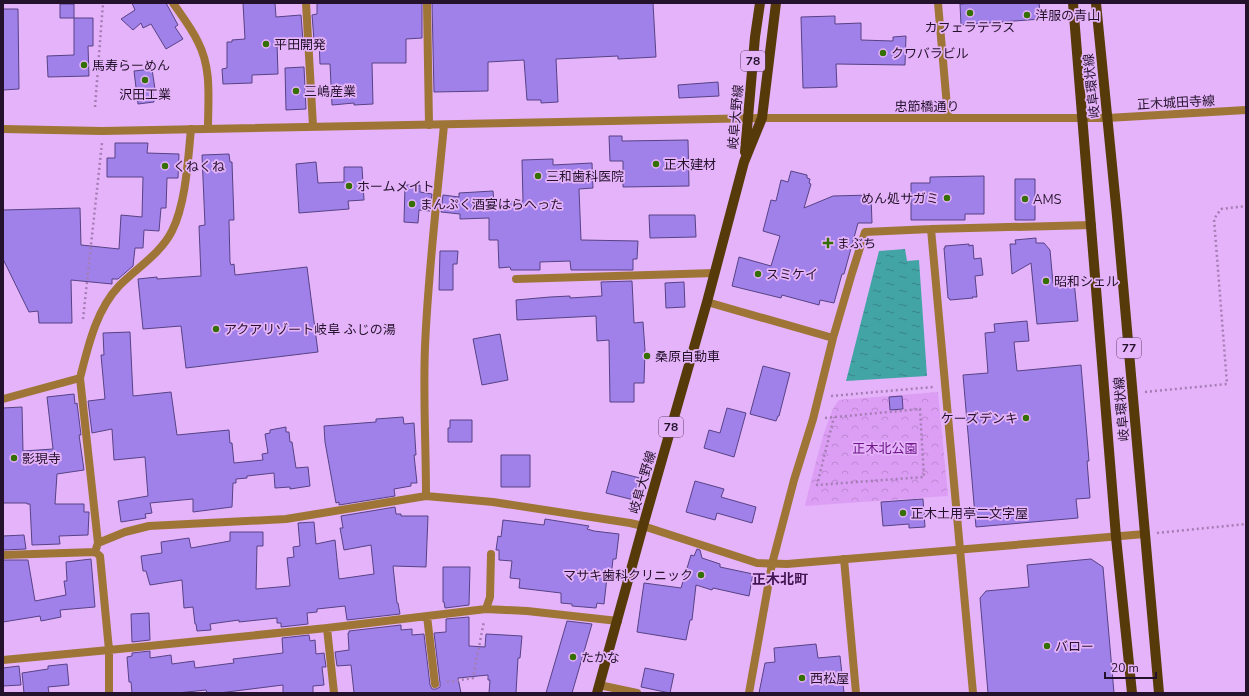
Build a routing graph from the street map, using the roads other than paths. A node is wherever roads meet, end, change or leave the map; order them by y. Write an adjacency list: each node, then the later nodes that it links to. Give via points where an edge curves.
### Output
1 (174, 3): 18 (street, via 205,58 208,75)
2 (306, 3): 17 (street)
3 (427, 3): 15 (street)
4 (760, 3): 14 (main road, 岐阜大野線 / 78)
5 (776, 3): 10 (main road, 岐阜大野線 / 78)
6 (938, 3): 11 (street)
7 (1073, 3): 12 (main road, 岐阜環状線 / 77)
8 (1096, 3): 13 (main road, 岐阜環状線 / 77)
9 (1246, 110): 13 (street, 正木城田寺線)
10 (762, 118): 11 (street, 忠節橋通り); 14 (street, 忠節橋通り); 21 (main road, 岐阜大野線 / 78)
11 (948, 118): 12 (street, 忠節橋通り)
12 (1083, 118): 13 (street, 忠節橋通り); 22 (main road, 岐阜環状線 / 77)
13 (1107, 118): 32 (main road, 岐阜環状線 / 77)
14 (748, 119): 16 (street, 忠節橋通り); 21 (main road, 岐阜大野線 / 78)
15 (429, 125): 16 (street, 忠節橋通り); 17 (street, 忠節橋通り)
16 (444, 125): 30 (street, via 426,332)
17 (313, 126): 18 (street, 忠節橋通り)
18 (208, 128): 20 (street, 忠節橋通り)
19 (3, 129): 20 (street, 忠節橋通り)
20 (190, 129): 28 (street, via 181,204 172,230 164,244 118,287 108,300 99,316)
21 (744, 162): 24 (main road, 岐阜大野線 / 78)
22 (1092, 225): 23 (street); 33 (main road, 岐阜環状線 / 77)
23 (931, 228): 27 (street, via 865,232); 35 (street)
24 (715, 273): 25 (street); 26 (main road, 岐阜大野線 / 78)
25 (516, 279)
26 (707, 302): 27 (street); 31 (main road, 岐阜大野線 / 78)
27 (834, 338): 40 (street)
28 (80, 378): 29 (street); 34 (street)
29 (3, 399)
30 (426, 496): 31 (street, via 493,502); 34 (street, via 286,518 149,526)
31 (643, 526): 40 (street, via 757,563); 43 (main road, 岐阜大野線 / 78)
32 (1145, 534): 33 (street); 56 (main road, 岐阜環状線 / 77)
33 (1116, 537): 35 (street); 55 (main road, 岐阜環状線 / 77)
34 (98, 543): 36 (street)
35 (960, 549): 39 (street); 54 (street)
36 (96, 552): 38 (street); 45 (street, via 100,556)
37 (491, 554): 41 (street, via 490,597)
38 (3, 555)
39 (844, 559): 40 (street); 53 (street)
40 (772, 564): 52 (street)
41 (486, 609): 42 (street); 43 (street)
42 (427, 616): 44 (street); 47 (street)
43 (618, 621): 48 (main road, 岐阜大野線 / 78)
44 (327, 628): 45 (street); 50 (street)
45 (109, 650): 46 (street); 49 (street)
46 (3, 660)
47 (435, 684)
48 (598, 689): 51 (street)
49 (109, 693)
50 (334, 693)
51 (637, 693)
52 (749, 693)
53 (856, 693)
54 (972, 693)
55 (1132, 693)
56 (1159, 693)

